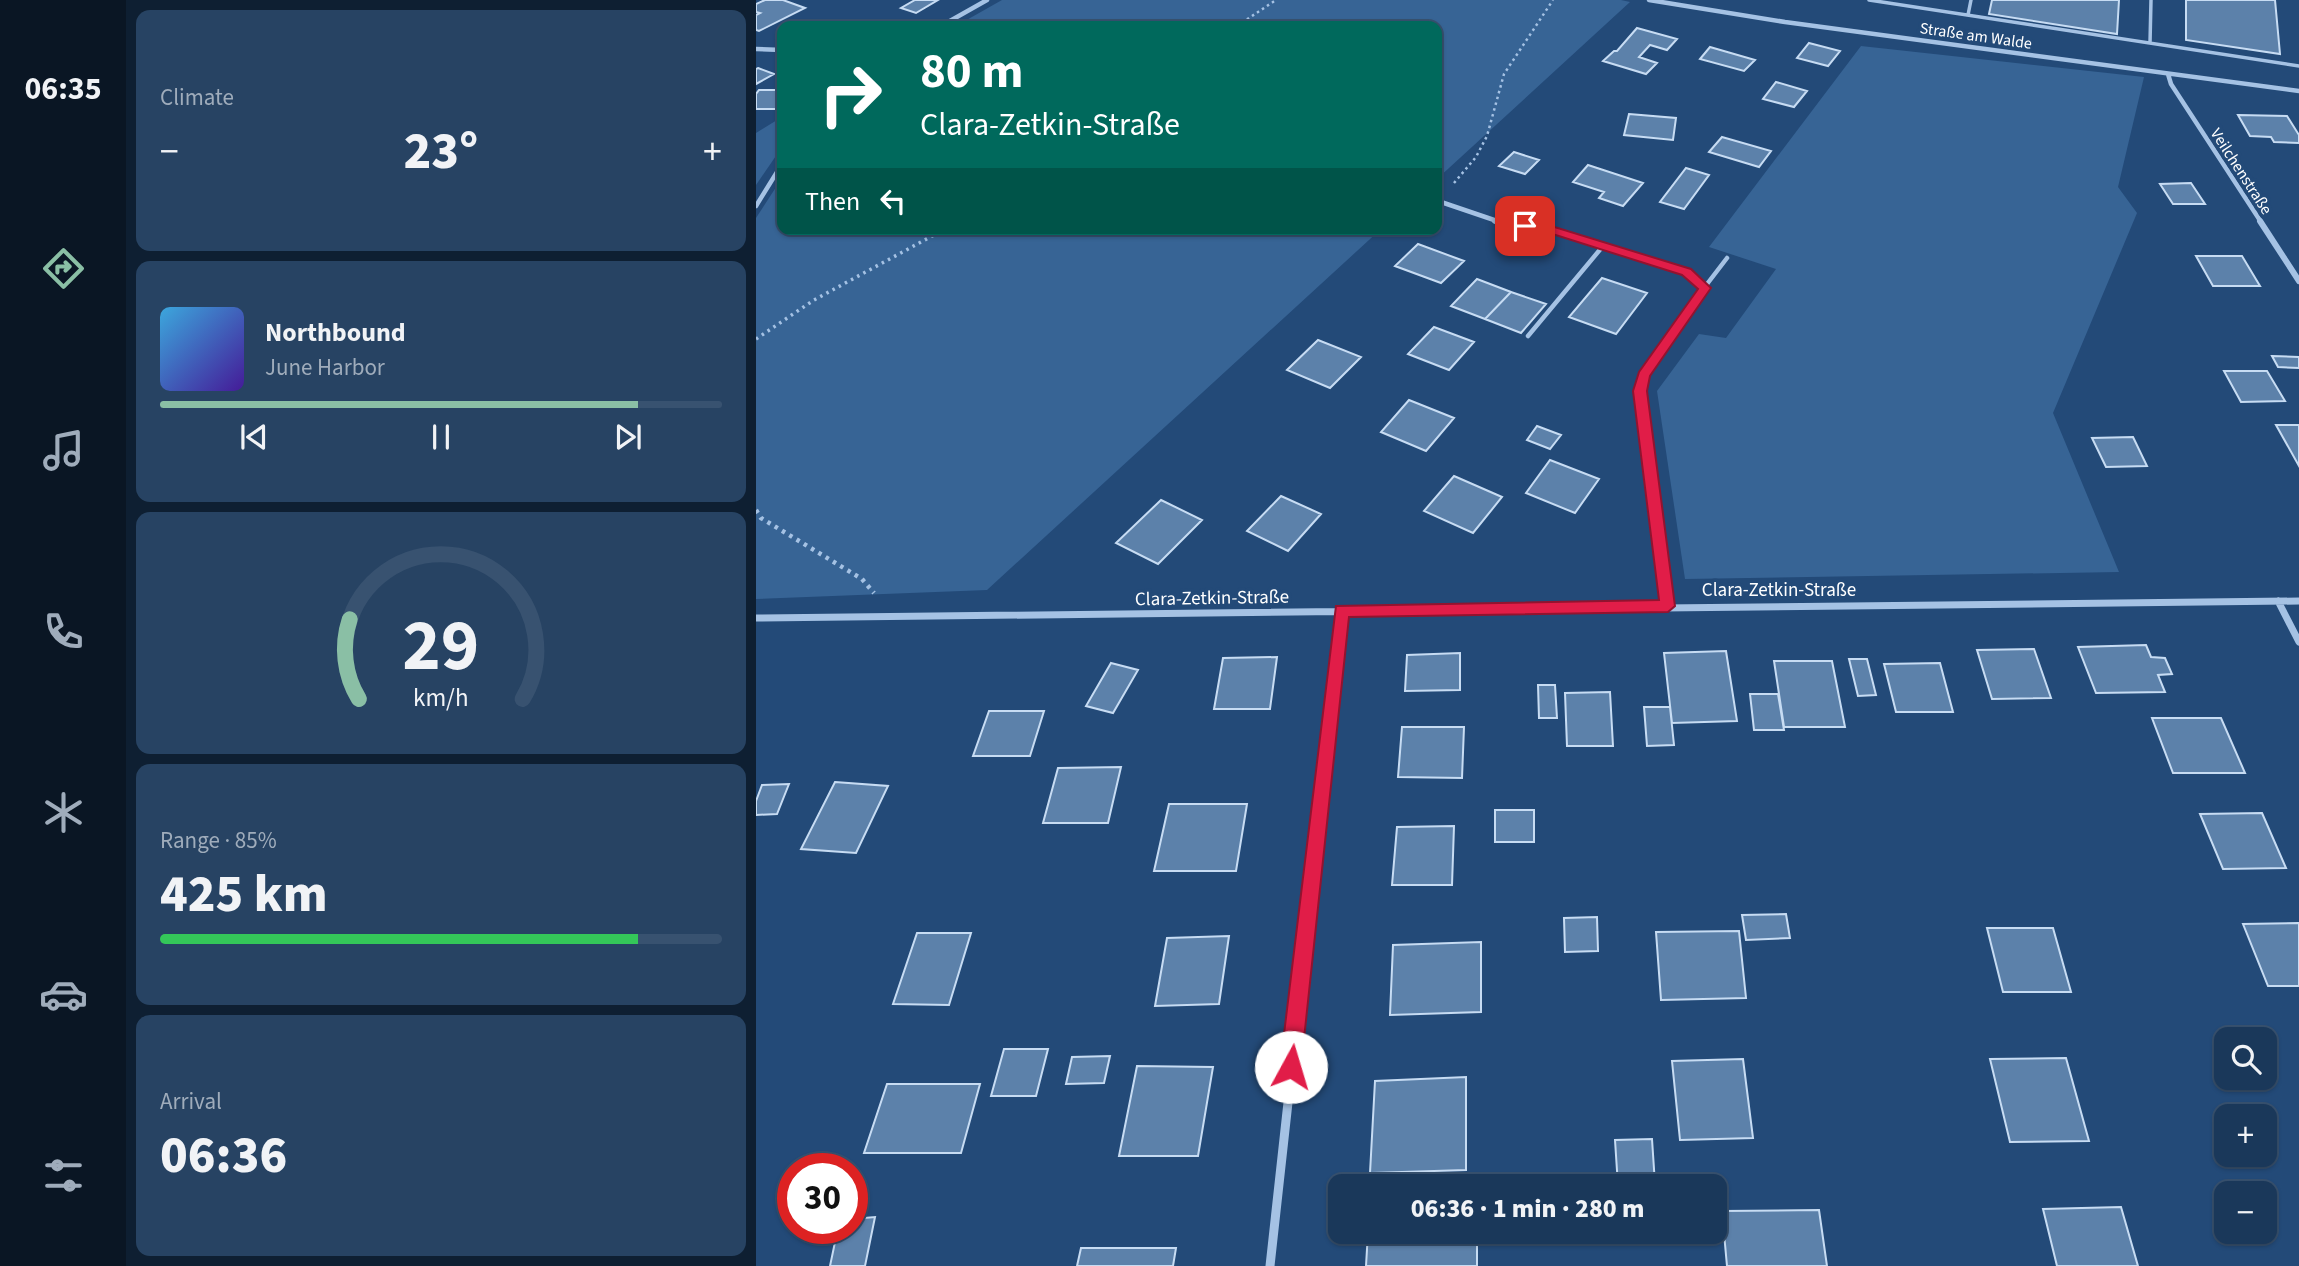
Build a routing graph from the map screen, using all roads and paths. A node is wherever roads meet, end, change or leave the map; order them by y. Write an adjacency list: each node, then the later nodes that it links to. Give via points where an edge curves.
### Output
1 (987, 0): 9 (street)
2 (1276, 0): 10 (path)
3 (1553, 0): 18 (path, via 1504,74 1487,136)
4 (1649, 0): 15 (street, Straße am Walde)
5 (1869, 0): 8 (lane)
6 (1971, 0): 8 (lane)
7 (2151, 0): 11 (lane)
8 (1968, 15): 11 (lane)
9 (950, 21)
10 (1244, 21)
11 (2150, 43): 14 (lane)
12 (756, 49): 13 (street)
13 (777, 50)
14 (2299, 66)
15 (2168, 74): 16 (street, Straße am Walde); 24 (street, Veilchenstraße)
16 (2299, 91)
17 (777, 172): 20 (street)
18 (1442, 201)
19 (1442, 202): 22 (street, via 1507,225 1544,228)
20 (756, 206)
21 (934, 235): 27 (path, via 814,300)
22 (1603, 246): 25 (street, via 1687,272); 26 (lane)
23 (1727, 258): 25 (lane)
24 (2299, 281)
25 (1704, 288): 31 (street, via 1643,376 1640,391)
26 (1528, 336)
27 (756, 340)
28 (756, 510): 33 (path, via 761,518 862,579)
29 (2299, 600): 30 (street, Clara-Zetkin-Straße)
30 (2278, 601): 31 (street, Clara-Zetkin-Straße); 35 (street)
31 (1668, 606): 32 (street, Clara-Zetkin-Straße)
32 (1342, 610): 33 (street, Clara-Zetkin-Straße); 36 (street)
33 (893, 615): 34 (street, Clara-Zetkin-Straße)
34 (756, 618)
35 (2299, 642)
36 (1270, 1266)

